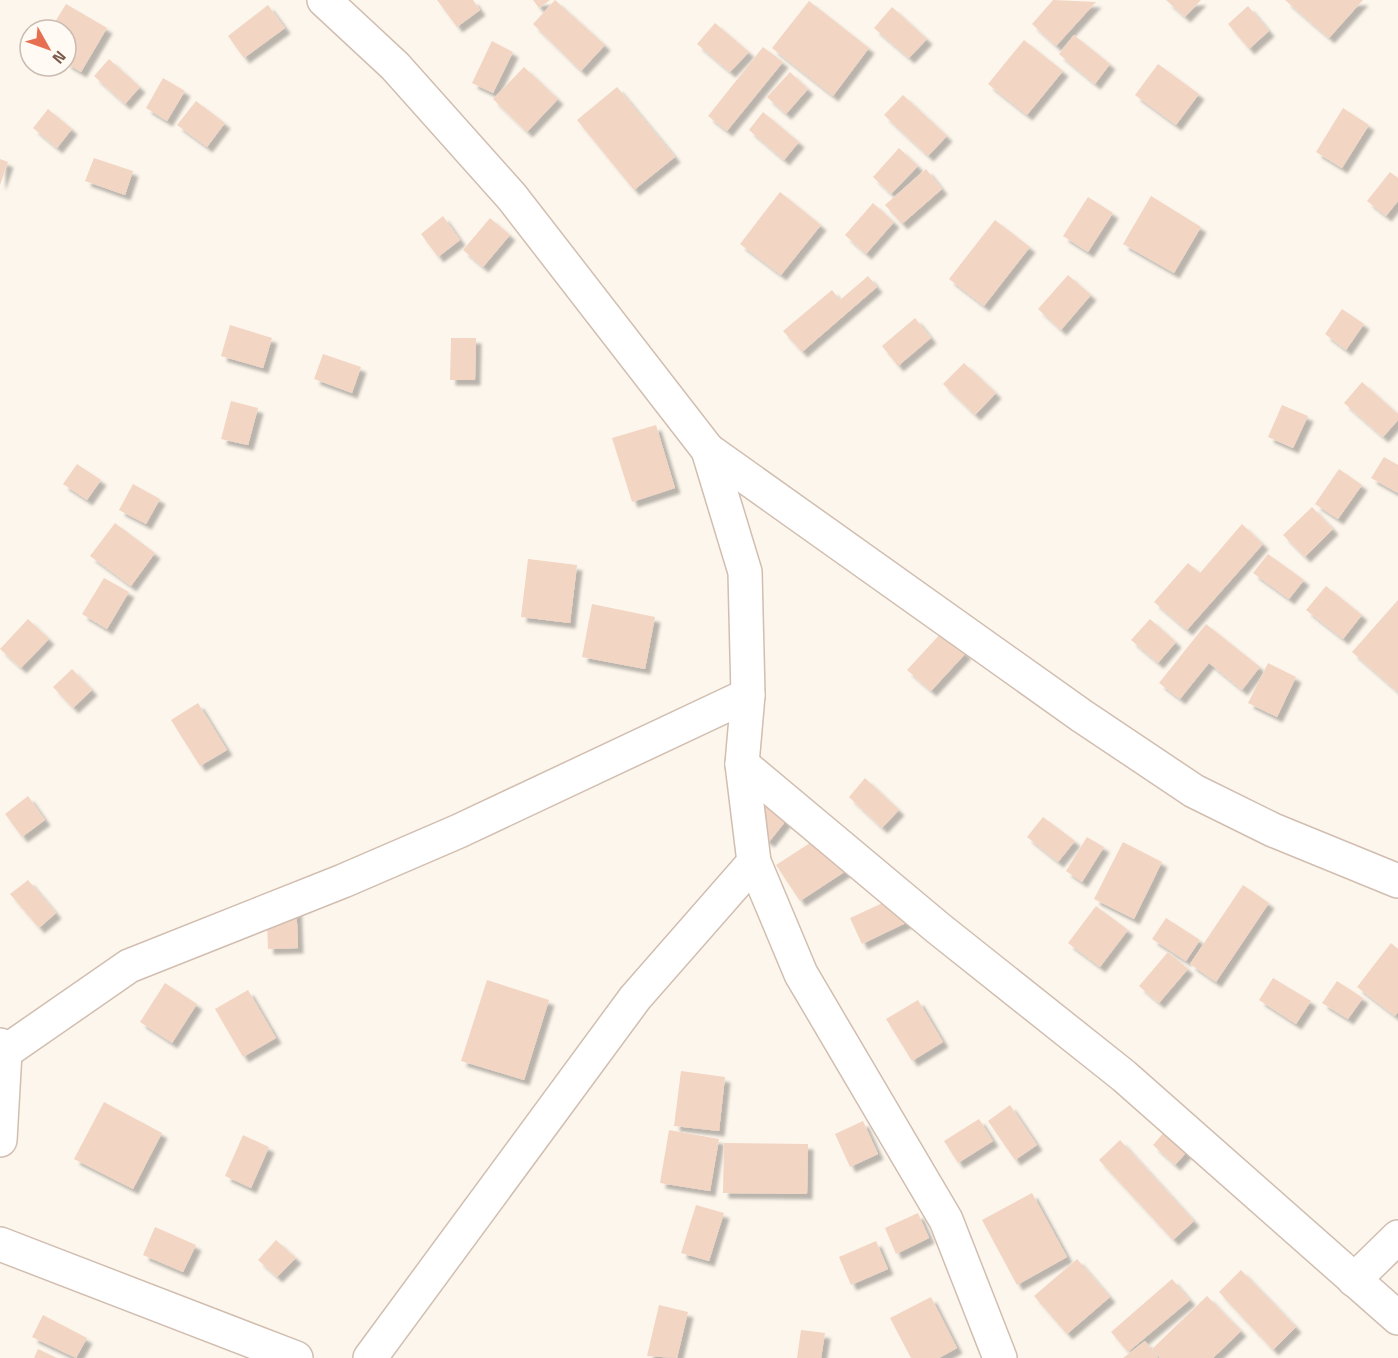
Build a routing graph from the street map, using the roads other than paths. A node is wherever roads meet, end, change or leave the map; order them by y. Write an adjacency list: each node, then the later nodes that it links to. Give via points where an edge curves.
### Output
1 (324, 0): 2 (street, via 395,66 512,197)
2 (708, 450): 3 (street, via 746,572); 6 (street, via 1194,791 1273,830)
3 (748, 695): 4 (street); 7 (street, via 459,831 129,966)
4 (742, 764): 5 (street); 11 (street, via 929,921 1124,1076)
5 (754, 862): 14 (street, via 635,998); 15 (street, via 801,974 946,1220)
6 (1398, 881)
7 (2, 1049): 8 (street)
8 (0, 1140)
9 (1398, 1237): 11 (street)
10 (0, 1244): 13 (street)
11 (1354, 1280): 12 (street)
12 (1398, 1318)
13 (296, 1358)
14 (370, 1358)
15 (1000, 1358)

